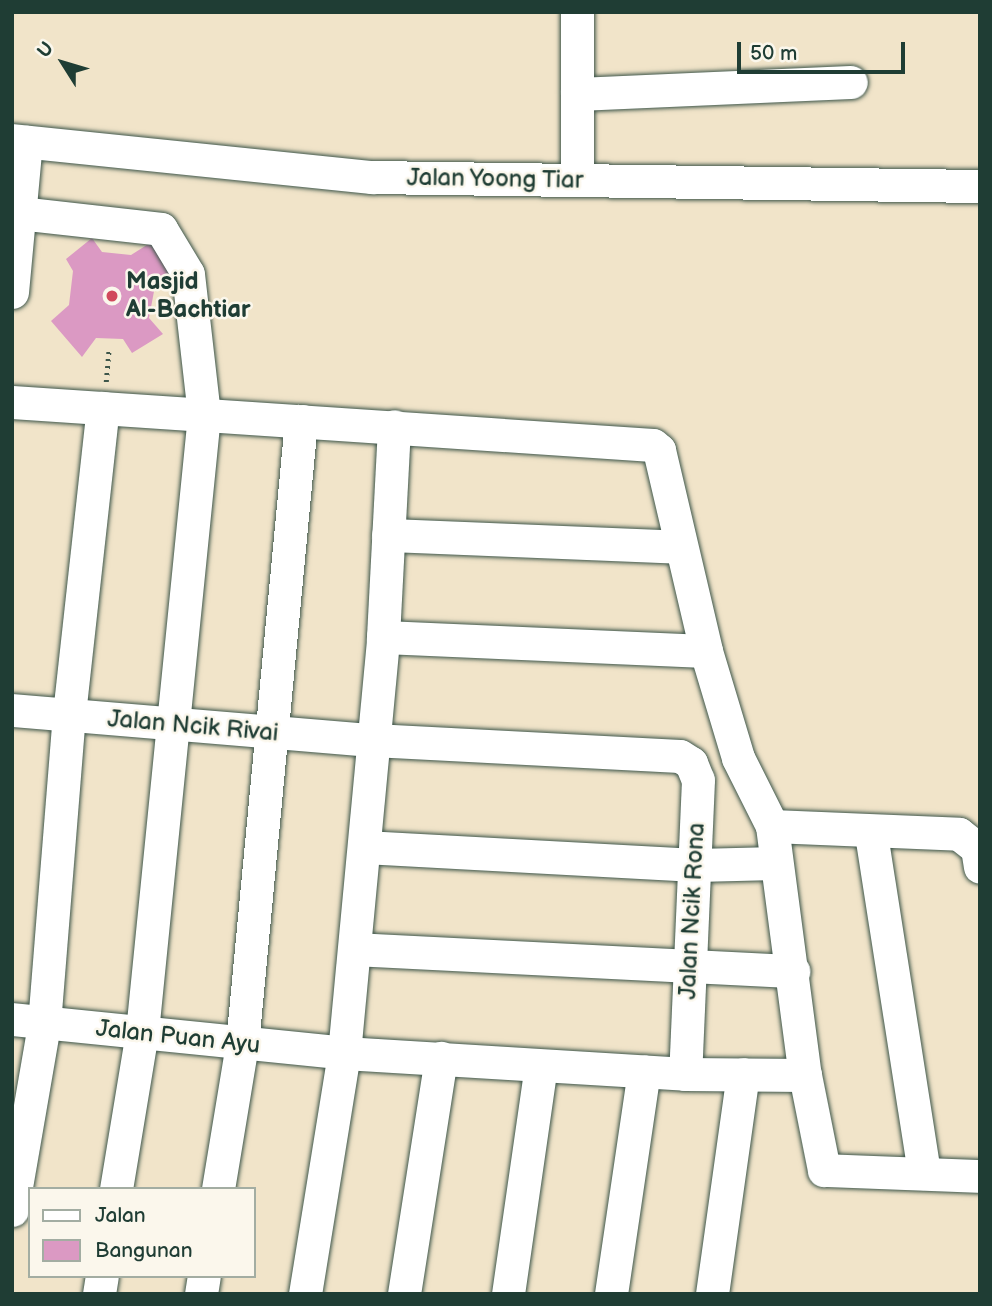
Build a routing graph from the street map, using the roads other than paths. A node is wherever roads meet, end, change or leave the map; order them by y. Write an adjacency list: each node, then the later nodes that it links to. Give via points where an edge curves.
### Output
1 (577, 12): 3 (street)
2 (851, 82): 3 (street)
3 (577, 94): 5 (street)
4 (19, 141): 5 (street, Jalan Yoong Tiar, via 372,177); 7 (street)
5 (577, 180): 6 (street, Jalan Yoong Tiar)
6 (980, 187)
7 (19, 213): 8 (street); 11 (street, via 161,229 188,274)
8 (12, 292)
9 (12, 402): 10 (street)
10 (103, 408): 11 (street); 19 (street)
11 (204, 415): 12 (street); 20 (street)
12 (301, 421): 13 (street); 21 (street)
13 (394, 426): 14 (street); 15 (street, via 653,445 659,450)
14 (388, 535): 15 (street); 16 (street)
15 (681, 547): 17 (street)
16 (383, 637): 17 (street); 22 (street)
17 (706, 651): 23 (street)
18 (12, 710): 19 (street, Jalan Ncik Rivai)
19 (69, 715): 20 (street, Jalan Ncik Rivai); 34 (street)
20 (172, 725): 21 (street, Jalan Ncik Rivai); 35 (street)
21 (268, 733): 22 (street, Jalan Ncik Rivai); 36 (street)
22 (373, 740): 24 (street, Jalan Ncik Rivai); 27 (street)
23 (738, 758): 24 (street, Jalan Ncik Rivai); 25 (street)
24 (685, 760): 29 (street, Jalan Ncik Rona, via 698,780)
25 (772, 826): 26 (street); 28 (street)
26 (871, 834): 30 (street, via 959,834 977,848); 44 (street)
27 (364, 847): 29 (street); 31 (street)
28 (776, 863): 29 (street); 33 (street)
29 (695, 865): 32 (street, Jalan Ncik Rona)
30 (980, 867)
31 (355, 949): 32 (street); 37 (street)
32 (688, 966): 33 (street); 41 (street, Jalan Ncik Rona)
33 (793, 971): 43 (street)
34 (28, 1021): 35 (street, Jalan Puan Ayu); 48 (street)
35 (142, 1032): 36 (street, Jalan Puan Ayu); 46 (street)
36 (242, 1044): 37 (street, Jalan Puan Ayu); 47 (street)
37 (345, 1053): 38 (street, Jalan Puan Ayu); 49 (street)
38 (441, 1058): 39 (street, Jalan Puan Ayu); 50 (street)
39 (541, 1066): 40 (street, Jalan Puan Ayu); 51 (street)
40 (644, 1071): 41 (street, Jalan Puan Ayu); 52 (street)
41 (685, 1074): 42 (street, Jalan Puan Ayu)
42 (743, 1074): 43 (street, Jalan Puan Ayu); 53 (street)
43 (805, 1075): 44 (street, via 824,1170)
44 (924, 1173): 45 (street)
45 (980, 1176)
46 (116, 1187)
47 (218, 1187)
48 (12, 1210)
49 (305, 1294)
50 (404, 1294)
51 (508, 1294)
52 (611, 1294)
53 (712, 1294)

